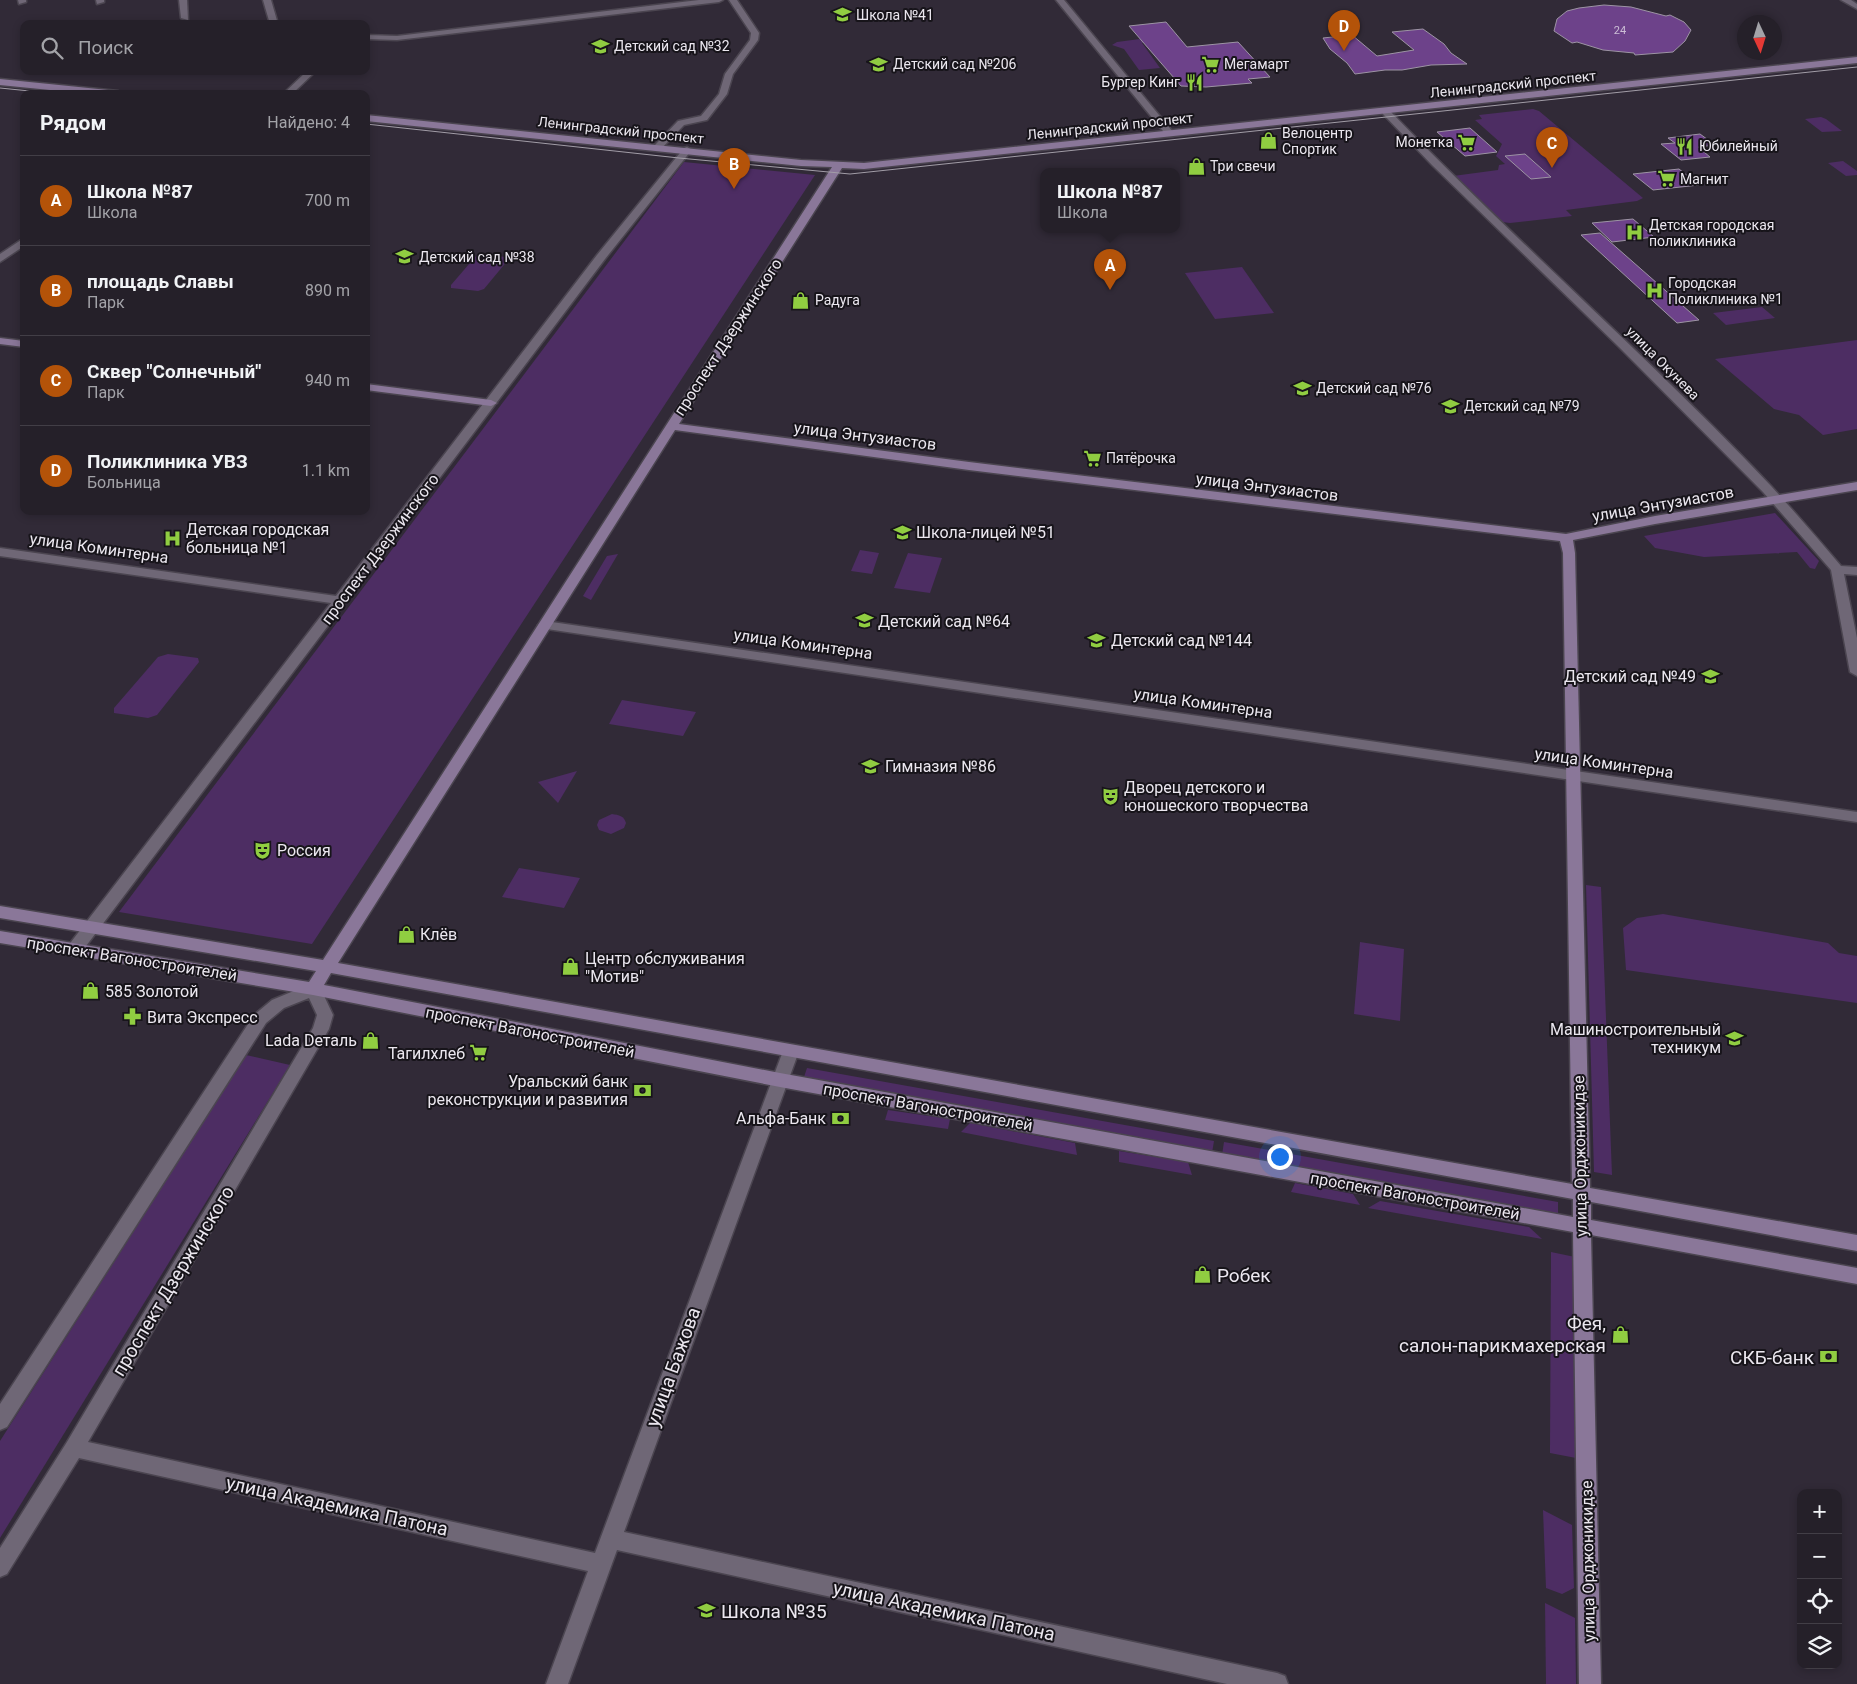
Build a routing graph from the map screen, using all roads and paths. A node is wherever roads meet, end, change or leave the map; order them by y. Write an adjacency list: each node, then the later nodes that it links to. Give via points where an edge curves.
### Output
1 (183, 0): 8 (street)
2 (270, 0): 9 (street)
3 (719, 0): 10 (street, via 397,38)
4 (733, 0): 19 (street, via 755,32 754,40 729,74 719,100 704,118 681,123)
5 (1060, 0): 18 (street)
6 (1845, 0): 7 (street)
7 (1857, 7)
8 (185, 18)
9 (273, 20)
10 (370, 37)
11 (1857, 60): 16 (main road, Ленинградский проспект)
12 (308, 75): 15 (street)
13 (0, 82): 14 (main road)
14 (79, 90)
15 (291, 90)
16 (1386, 112): 18 (main road, Ленинградский проспект); 30 (street, улица Окунева)
17 (370, 118): 19 (main road, Ленинградский проспект)
18 (1170, 134): 21 (main road, Ленинградский проспект)
19 (658, 147): 20 (main road, Ленинградский проспект)
20 (686, 150): 21 (main road, Ленинградский проспект); 27 (street, проспект Дзержинского)
21 (838, 166): 28 (main road, проспект Дзержинского)
22 (20, 244): 23 (street)
23 (0, 259)
24 (0, 341): 25 (main road)
25 (20, 344)
26 (370, 387): 27 (main road)
27 (491, 403): 35 (street, проспект Дзержинского)
28 (671, 426): 31 (main road, улица Энтузиастов, via 960,465); 36 (main road, проспект Дзержинского)
29 (1857, 486): 30 (main road, улица Энтузиастов)
30 (1778, 501): 31 (main road, улица Энтузиастов); 33 (street, улица Окунева)
31 (1566, 538): 38 (main road, улица Орджоникидзе, via 1572,641)
32 (0, 552): 35 (street, улица Коминтерна)
33 (1837, 569): 34 (street); 37 (street, улица Окунева)
34 (1857, 571)
35 (341, 601): 41 (street, проспект Дзержинского)
36 (545, 625): 38 (street, улица Коминтерна); 44 (main road, проспект Дзержинского)
37 (1857, 672)
38 (1574, 776): 39 (street, улица Коминтерна); 48 (main road, улица Орджоникидзе)
39 (1857, 817)
40 (0, 912): 41 (main road, проспект Вагоностроителей)
41 (90, 926): 43 (street, проспект Дзержинского); 44 (main road, проспект Вагоностроителей)
42 (0, 937): 43 (main road, проспект Вагоностроителей)
43 (74, 950): 45 (main road, проспект Вагоностроителей)
44 (327, 967): 45 (main road, проспект Дзержинского); 46 (main road, проспект Вагоностроителей)
45 (313, 989): 47 (main road, проспект Вагоностроителей); 52 (street, via 278,1004 260,1019); 53 (street, проспект Дзержинского, via 325,1015 321,1029)
46 (791, 1051): 47 (street, улица Бажова); 48 (main road, проспект Вагоностроителей)
47 (780, 1080): 49 (main road, проспект Вагоностроителей); 54 (street, улица Бажова)
48 (1580, 1193): 49 (main road, улица Орджоникидзе); 50 (main road, проспект Вагоностроителей)
49 (1581, 1226): 51 (main road, проспект Вагоностроителей); 59 (main road, улица Орджоникидзе)
50 (1857, 1243)
51 (1857, 1276)
52 (0, 1421)
53 (74, 1448): 55 (street, улица Академика Патона); 56 (street, проспект Дзержинского)
54 (610, 1539): 55 (street, улица Бажова); 58 (street, улица Академика Патона)
55 (600, 1564): 57 (street, улица Бажова)
56 (0, 1567)
57 (557, 1684)
58 (1277, 1684)
59 (1590, 1684)

